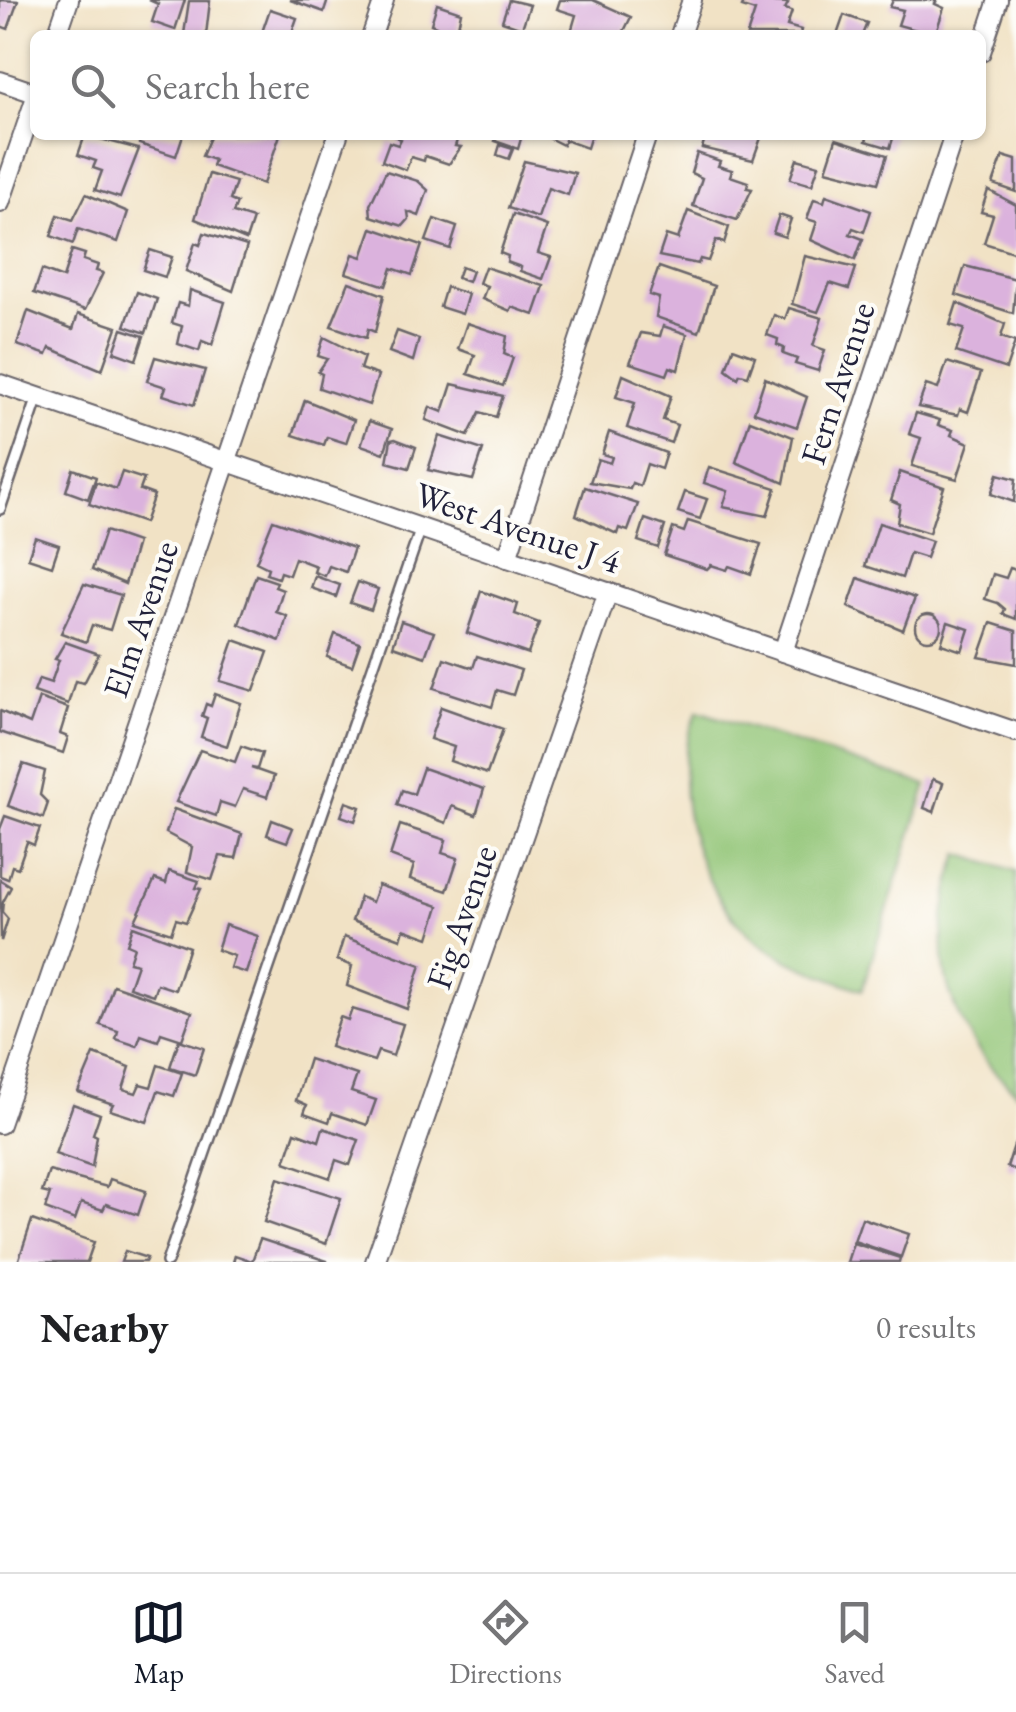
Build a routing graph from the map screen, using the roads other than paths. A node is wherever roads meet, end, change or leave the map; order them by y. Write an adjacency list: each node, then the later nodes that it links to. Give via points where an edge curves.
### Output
1 (69, 0): 5 (street)
2 (384, 0): 6 (street)
3 (692, 0): 7 (street)
4 (998, 0): 8 (street)
5 (59, 30)
6 (374, 30)
7 (682, 30)
8 (986, 37)
9 (0, 82): 10 (street)
10 (30, 95)
11 (30, 112): 15 (street)
12 (336, 140): 18 (street, Elm Avenue)
13 (646, 140): 21 (street)
14 (952, 140): 23 (street, Fern Avenue)
15 (0, 203)
16 (0, 384): 17 (street, West Avenue J 4)
17 (38, 398): 18 (street, West Avenue J 4); 19 (lane)
18 (228, 462): 20 (street, West Avenue J 4); 25 (street, Elm Avenue)
19 (0, 509)
20 (421, 528): 21 (street, West Avenue J 4); 26 (lane)
21 (508, 558): 22 (street, West Avenue J 4)
22 (608, 592): 23 (street, West Avenue J 4); 27 (street, Fig Avenue)
23 (783, 652): 24 (street, West Avenue J 4)
24 (1016, 732)
25 (0, 1124)
26 (168, 1262)
27 (376, 1262)

